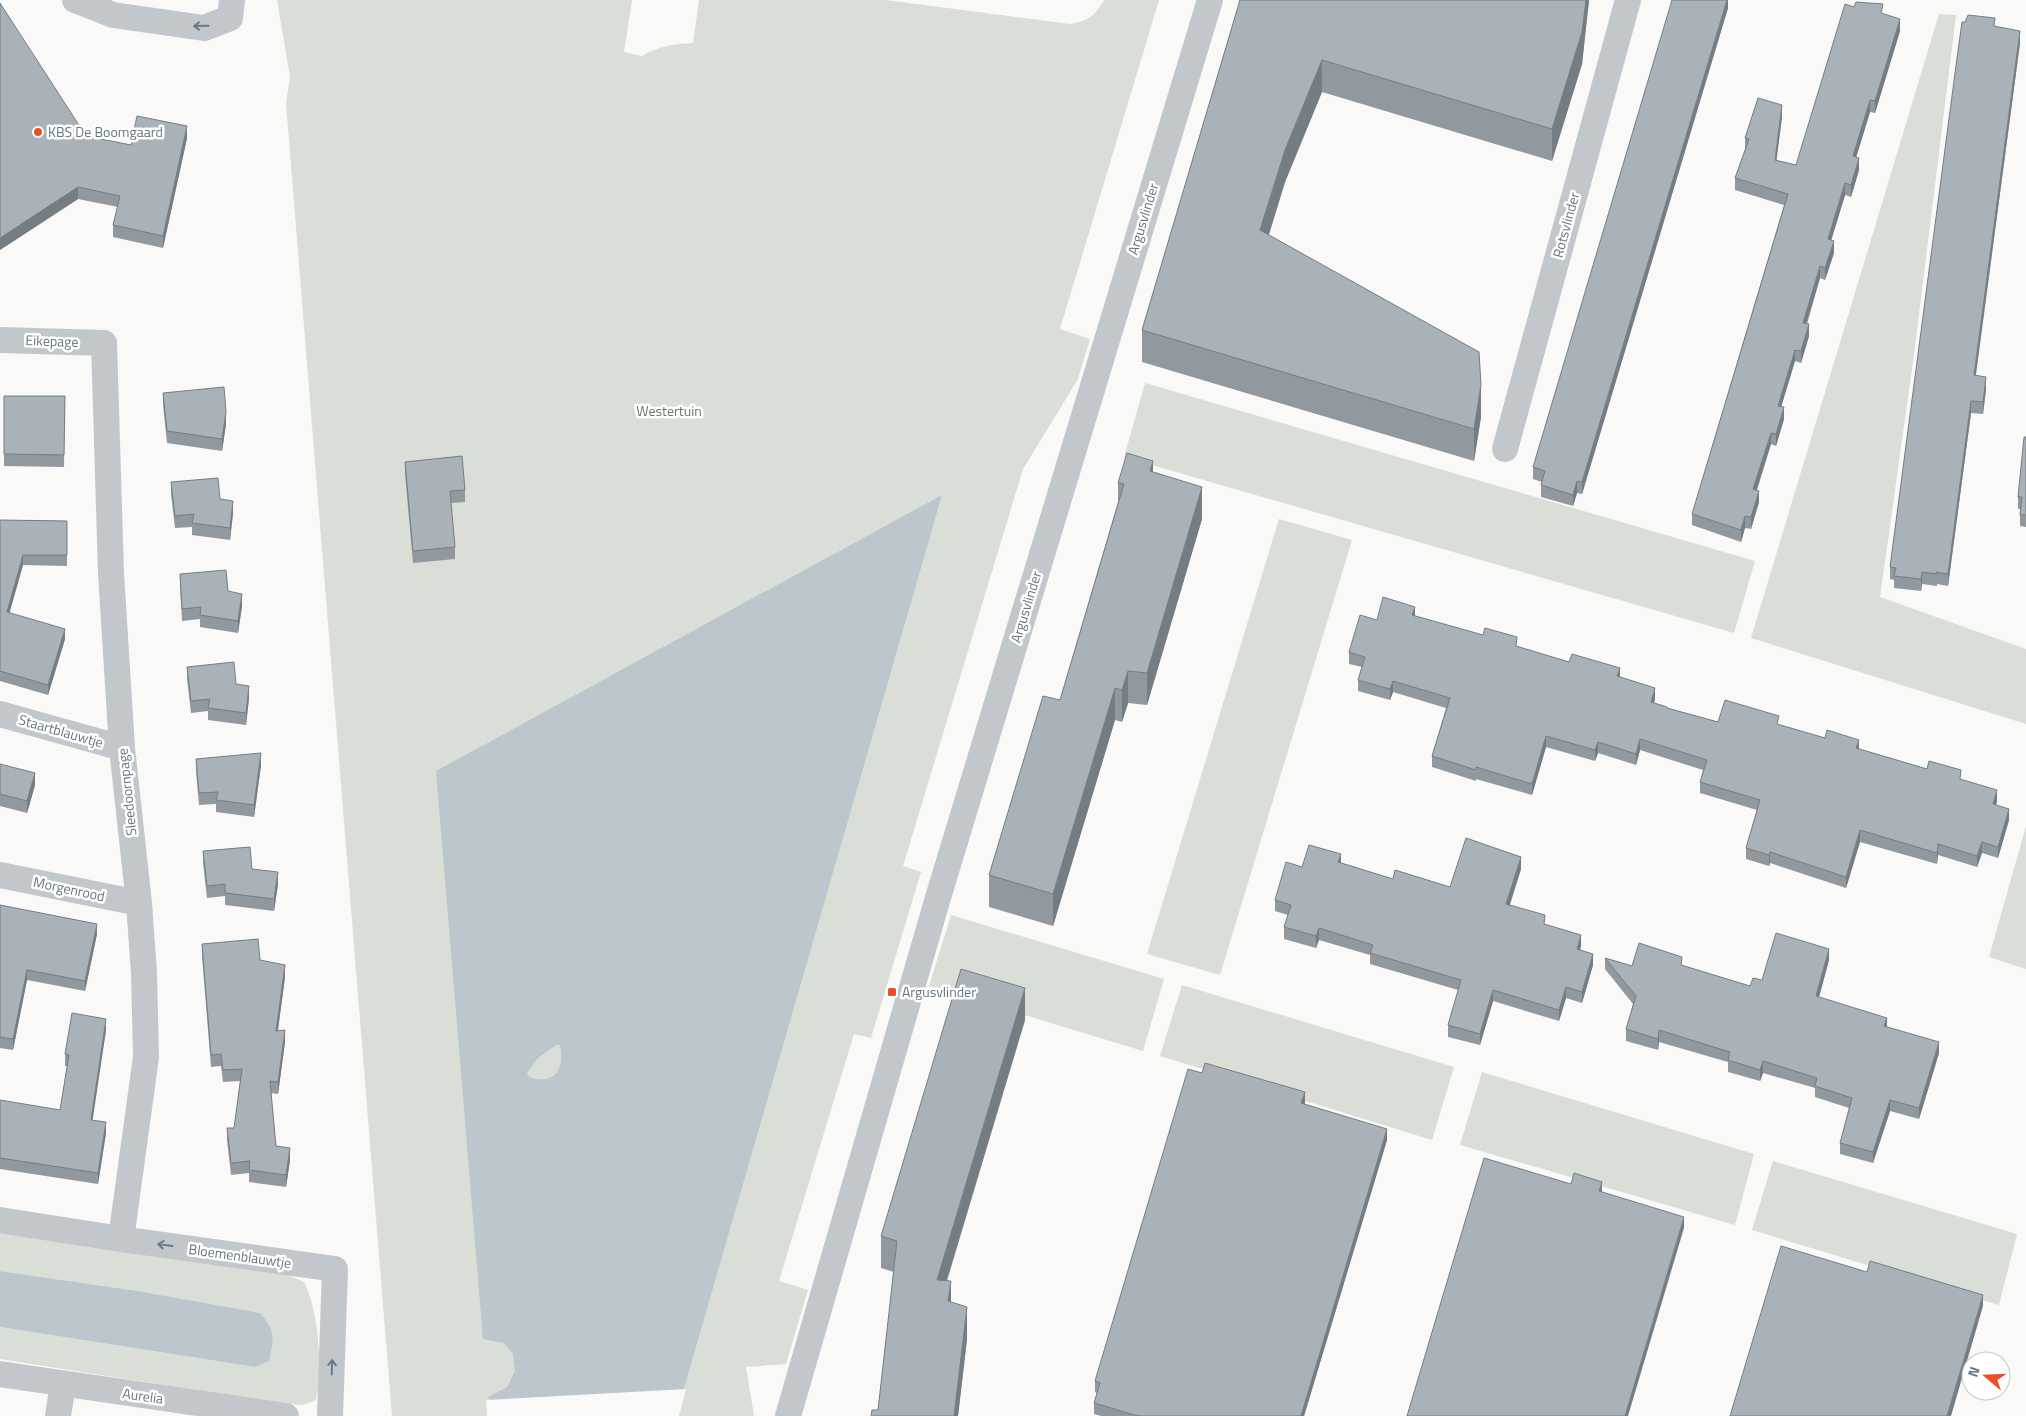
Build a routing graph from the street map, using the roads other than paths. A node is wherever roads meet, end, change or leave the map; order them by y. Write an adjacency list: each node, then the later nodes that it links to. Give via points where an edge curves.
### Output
1 (75, 0): 2 (street, one-way to 1, via 230,18 204,28 113,15)
2 (232, 0)
3 (1210, 0): 19 (street, Argusvlinder, via 937,900)
4 (1628, 0): 7 (street, Rotsvlinder)
5 (0, 340): 6 (street, Eikepage)
6 (104, 343): 9 (street, Sleedoornpage, via 110,573)
7 (1505, 449)
8 (0, 714): 9 (street, Staartblauwtje)
9 (122, 748): 11 (street, Sleedoornpage)
10 (0, 875): 11 (street, Morgenrood)
11 (139, 904): 13 (street, Sleedoornpage, via 146,1057)
12 (0, 1220): 13 (street, Bloemenblauwtje)
13 (122, 1239): 18 (street, Bloemenblauwtje, one-way to 13, via 335,1269)
14 (0, 1374): 15 (street, Aurelia)
15 (63, 1384): 16 (street); 17 (street, Aurelia)
16 (58, 1416)
17 (286, 1416)
18 (330, 1416)
19 (788, 1416)

